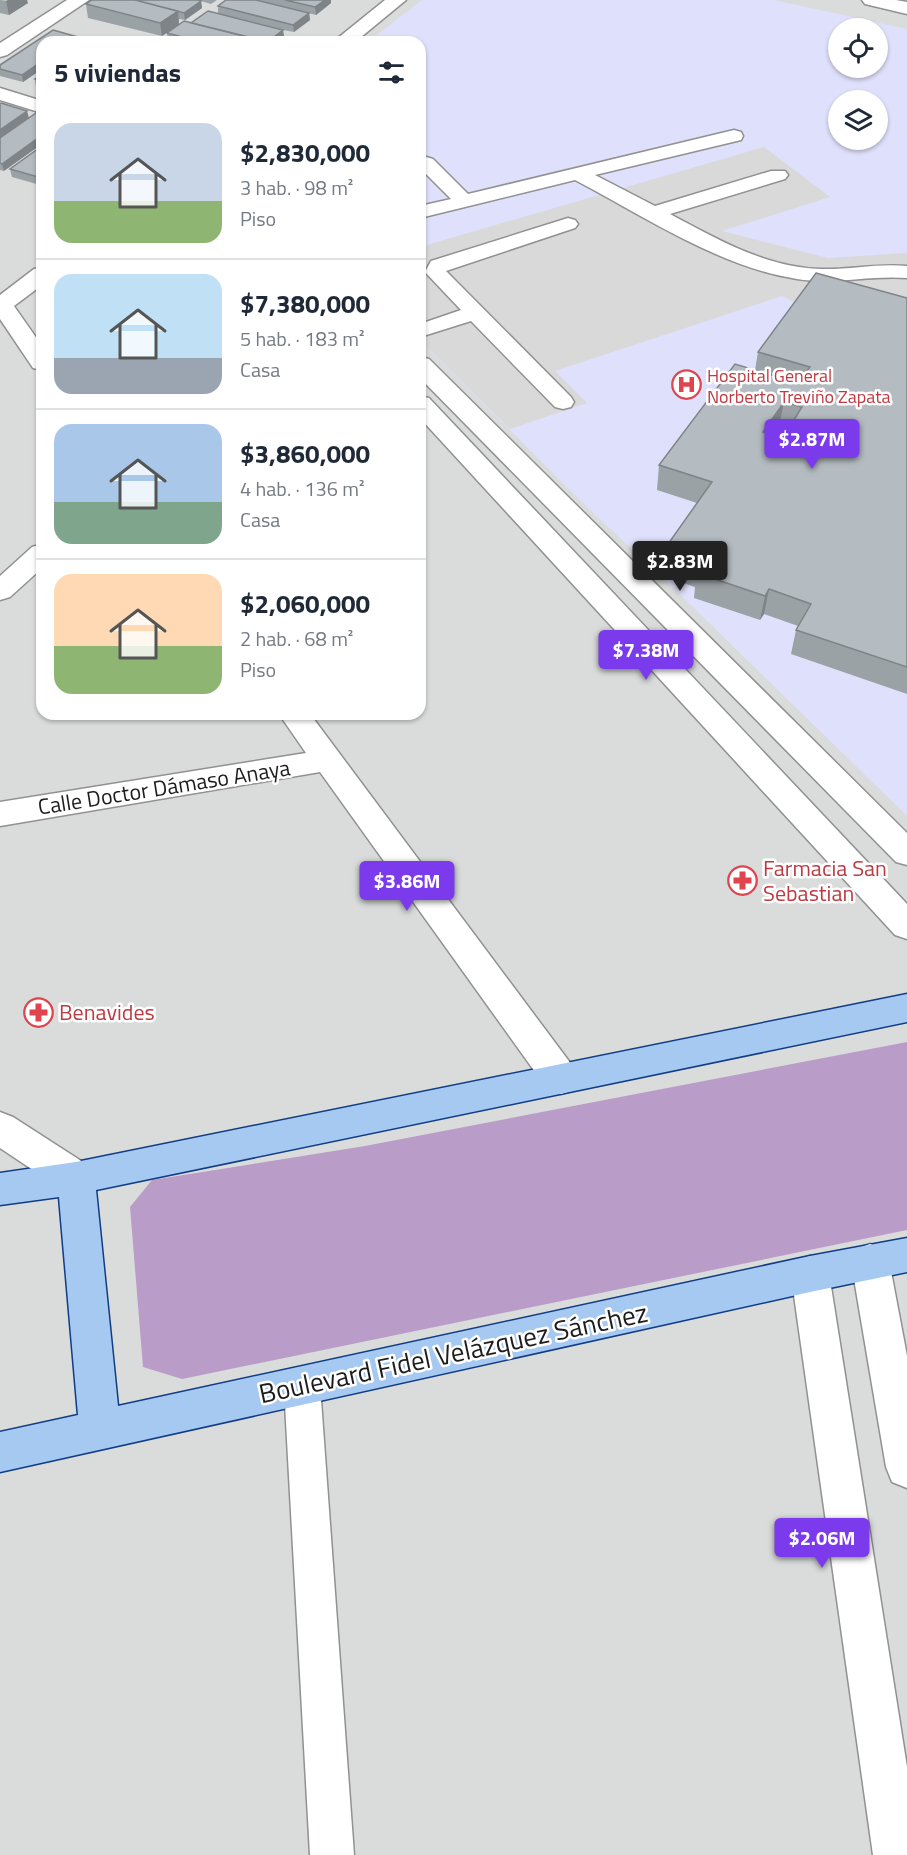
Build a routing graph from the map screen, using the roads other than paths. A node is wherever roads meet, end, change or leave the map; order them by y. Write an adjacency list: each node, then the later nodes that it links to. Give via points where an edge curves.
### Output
1 (80, 0): 6 (street)
2 (397, 0): 5 (street)
3 (871, 0): 4 (street)
4 (907, 8)
5 (351, 36)
6 (0, 51)
7 (0, 94): 8 (street)
8 (36, 105)
9 (734, 136): 11 (lane)
10 (426, 163): 13 (lane)
11 (579, 174): 13 (lane); 15 (lane)
12 (778, 175): 15 (lane)
13 (464, 201): 14 (lane)
14 (426, 210)
15 (653, 213): 17 (lane, via 727,253 777,269 818,275)
16 (568, 224): 20 (lane, via 438,265 435,272)
17 (907, 272)
18 (36, 279): 19 (street)
19 (1, 305): 22 (street)
20 (474, 313): 21 (lane); 24 (lane)
21 (426, 329)
22 (36, 355)
23 (426, 370): 28 (street)
24 (563, 402)
25 (426, 409): 29 (street)
26 (36, 558): 27 (street)
27 (0, 591)
28 (659, 604): 29 (street); 33 (street)
29 (620, 618): 34 (street)
30 (298, 720): 31 (street)
31 (328, 760): 32 (street, Calle Doctor Dámaso Anaya); 36 (street)
32 (0, 814)
33 (907, 853)
34 (907, 926)
35 (907, 1008): 36 (main road)
36 (561, 1079): 38 (main road)
37 (0, 1128): 38 (street)
38 (76, 1178): 39 (main road); 43 (main road)
39 (0, 1189)
40 (889, 1258): 41 (main road, Boulevard Fidel Velázquez Sánchez); 45 (street)
41 (810, 1274): 42 (main road, Boulevard Fidel Velázquez Sánchez); 47 (street)
42 (302, 1386): 43 (main road, Boulevard Fidel Velázquez Sánchez); 46 (lane)
43 (100, 1430): 44 (main road, Boulevard Fidel Velázquez Sánchez)
44 (0, 1452)
45 (907, 1467)
46 (332, 1855)
47 (897, 1855)

